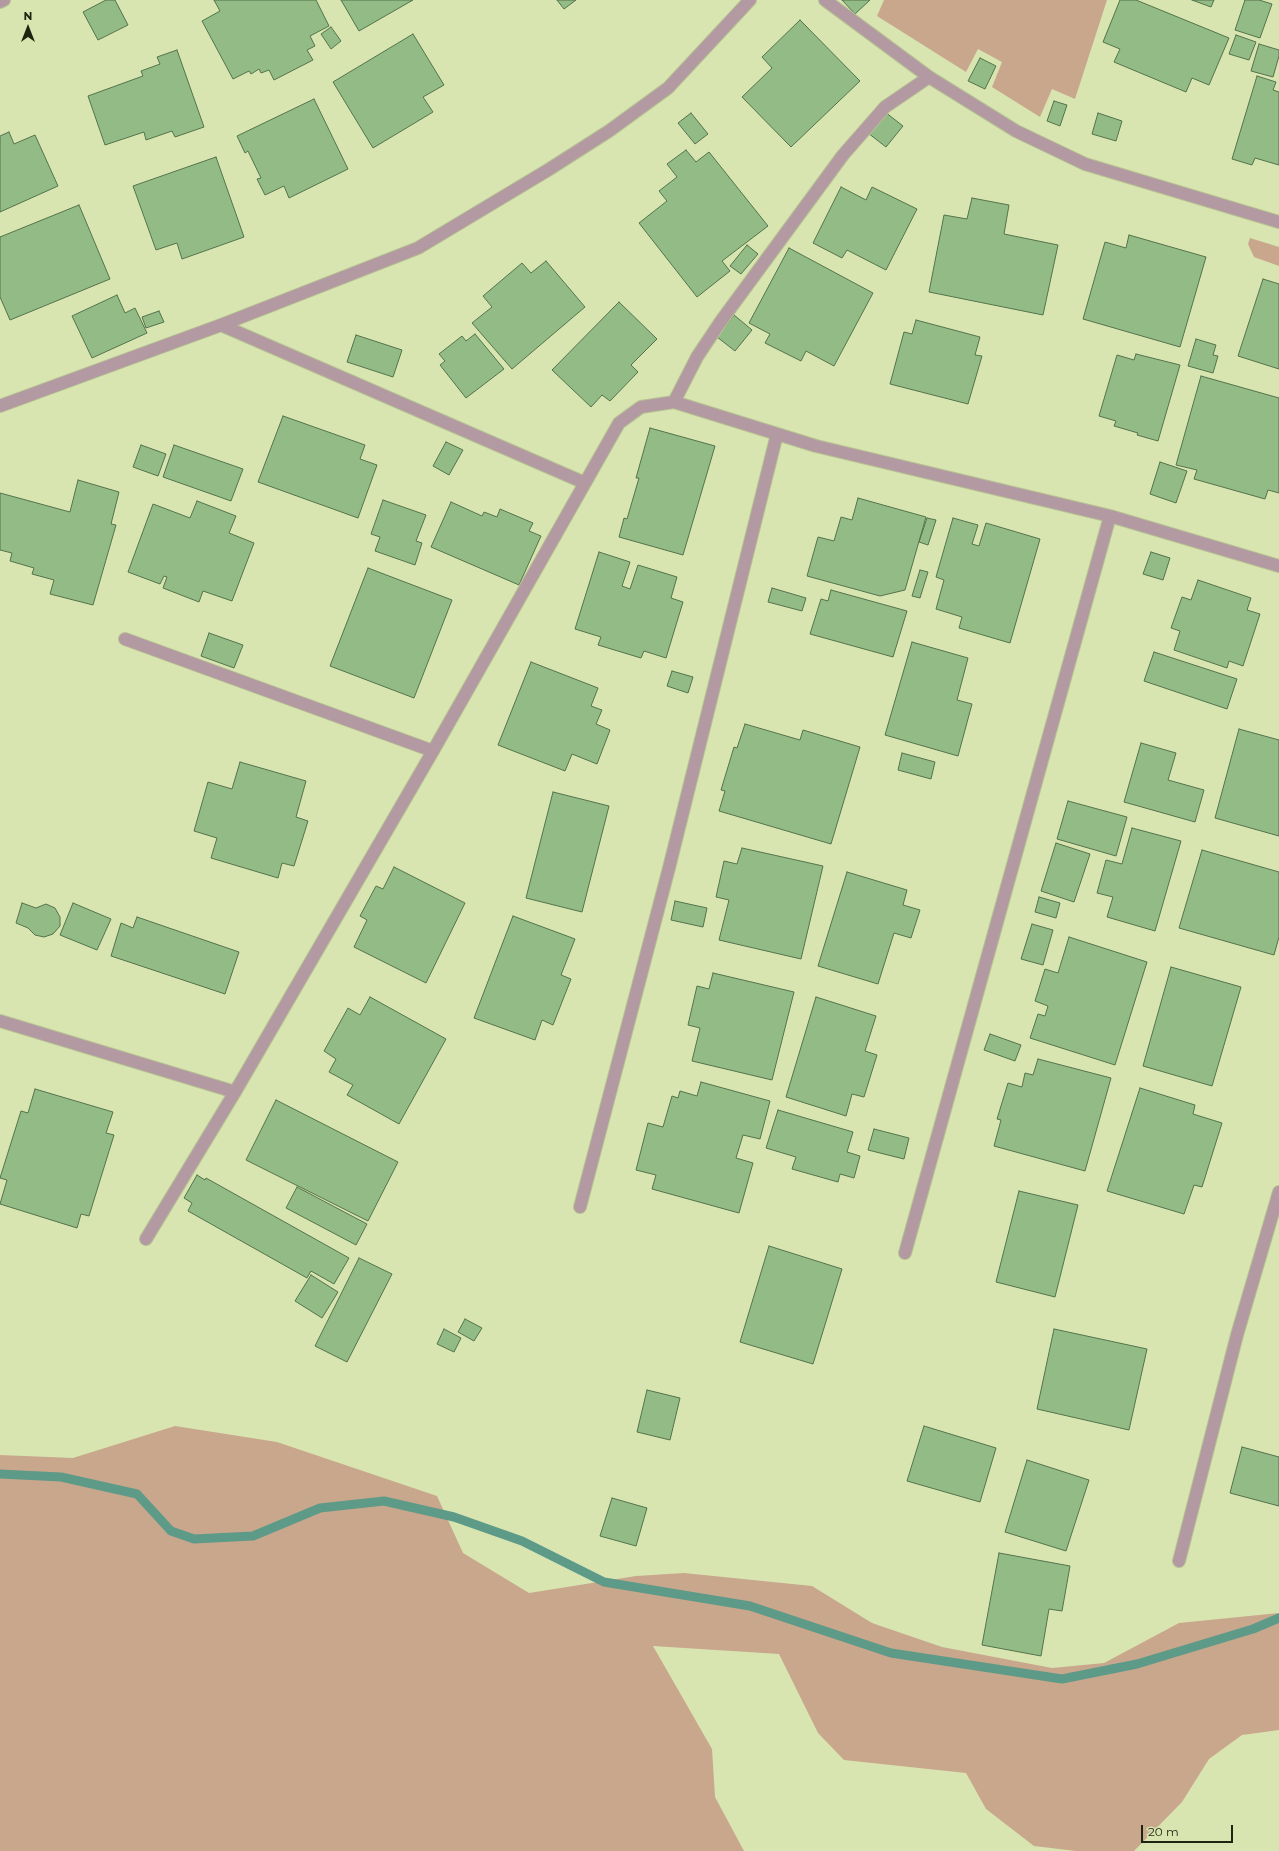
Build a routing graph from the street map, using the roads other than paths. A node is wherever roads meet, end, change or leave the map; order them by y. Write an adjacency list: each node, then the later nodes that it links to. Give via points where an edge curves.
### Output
1 (4, 0): 4 (street)
2 (750, 0): 7 (street, via 668,88 609,131 548,170 418,248)
3 (825, 0): 5 (street)
4 (0, 2)
5 (929, 77): 6 (street, via 1016,131 1085,164); 8 (street, via 885,107 844,155 721,321 697,357)
6 (1279, 222)
7 (221, 326): 9 (street); 11 (street)
8 (674, 402): 10 (street); 11 (street, via 641,407 619,423)
9 (0, 406)
10 (777, 434): 12 (street, via 816,446); 19 (street, via 669,868)
11 (585, 483): 15 (street)
12 (1110, 516): 13 (street); 21 (street)
13 (1279, 566)
14 (125, 639): 15 (street)
15 (433, 751): 17 (street)
16 (0, 1021): 17 (street)
17 (235, 1092): 20 (street)
18 (1279, 1192): 22 (street, via 1237,1335)
19 (580, 1207)
20 (146, 1239)
21 (905, 1253)
22 (1179, 1561)

